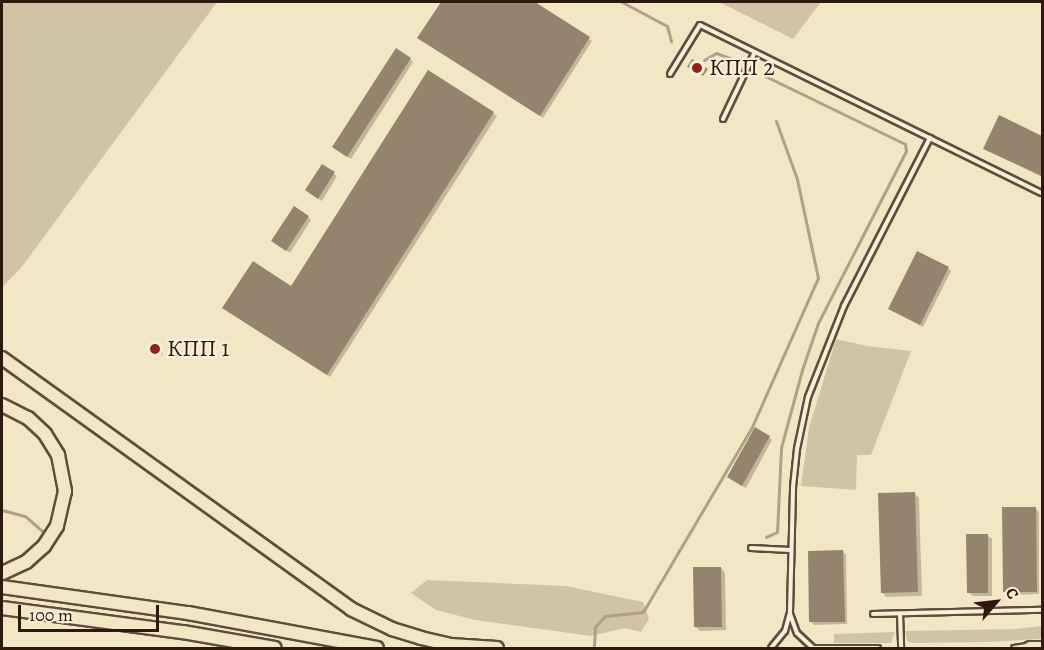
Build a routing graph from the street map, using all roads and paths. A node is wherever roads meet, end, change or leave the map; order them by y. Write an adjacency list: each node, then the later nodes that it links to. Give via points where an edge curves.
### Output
1 (755, 52): 2 (lane, via 700,25); 3 (lane); 4 (lane)
2 (670, 74)
3 (723, 119)
4 (930, 138): 5 (lane); 9 (lane, via 844,306 816,374 797,449)
5 (1042, 193)
6 (2, 358): 20 (main road, via 351,609 392,629 422,638 451,645)
7 (2, 405): 10 (main road, via 28,418 45,434 58,455 65,490 61,514 48,541 26,562)
8 (751, 548): 9 (lane)
9 (790, 550): 14 (lane)
10 (2, 573)
11 (2, 587): 19 (main road, via 188,614)
12 (2, 608): 18 (main road)
13 (1042, 610): 16 (lane)
14 (789, 612): 21 (lane, via 785,631); 22 (lane, via 797,633 813,648)
15 (873, 614): 16 (lane)
16 (900, 614): 23 (lane)
17 (1042, 646): 24 (lane); 25 (main road)
18 (275, 648)
19 (377, 648)
20 (497, 648)
21 (771, 648)
22 (878, 648)
23 (901, 648)
24 (1014, 648)
25 (1030, 648)

